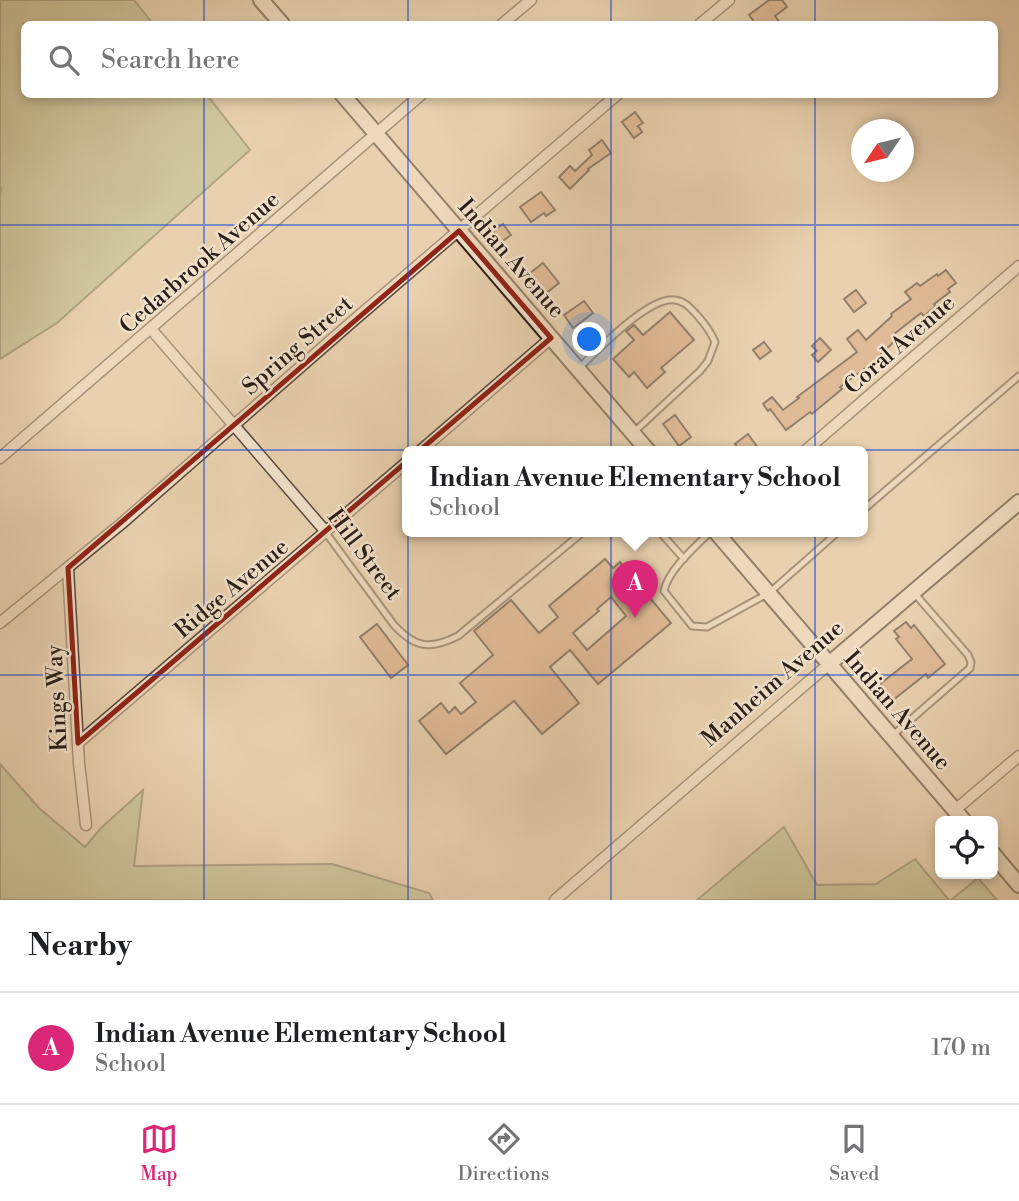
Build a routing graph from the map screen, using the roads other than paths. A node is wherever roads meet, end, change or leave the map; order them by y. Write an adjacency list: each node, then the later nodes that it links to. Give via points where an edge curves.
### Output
1 (262, 0): 4 (street)
2 (531, 0): 5 (street)
3 (729, 0): 6 (street)
4 (280, 21)
5 (506, 21)
6 (704, 21)
7 (345, 98): 10 (street, Indian Avenue)
8 (418, 98): 10 (street, Cedarbrook Avenue)
9 (613, 98): 11 (street, Spring Street)
10 (376, 135): 11 (street, Indian Avenue); 13 (street, Cedarbrook Avenue)
11 (459, 231): 14 (street, Indian Avenue); 17 (street, Spring Street)
12 (1019, 266): 21 (street, Coral Avenue)
13 (151, 329): 17 (street, Hill Street); 22 (street, Cedarbrook Avenue)
14 (551, 338): 15 (street, Indian Avenue); 19 (street)
15 (578, 369): 18 (street, Indian Avenue); 18 (lane, via 632,319 661,301 684,302 698,317 715,342 708,361)
16 (1019, 376): 25 (lane)
17 (234, 425): 26 (street, Hill Street); 33 (street, Spring Street)
18 (633, 433): 20 (street, Indian Avenue)
19 (426, 446)
20 (644, 446)
21 (811, 446)
22 (0, 458)
23 (402, 467): 26 (street, Ridge Avenue)
24 (1019, 502): 34 (street, Manheim Avenue)
25 (868, 507)
26 (326, 532): 27 (lane, Hill Street, via 403,635 422,645 446,643 458,636); 39 (street, Ridge Avenue)
27 (577, 537)
28 (664, 537): 32 (lane)
29 (705, 537): 32 (lane)
30 (720, 537): 35 (street, Indian Avenue)
31 (832, 537): 35 (lane)
32 (684, 559): 35 (lane, via 664,591 692,626 707,627)
33 (68, 568): 36 (street, Spring Street); 39 (street, Kings Way)
34 (913, 592): 37 (street, Manheim Avenue); 38 (lane, via 971,662 970,668)
35 (769, 593): 37 (street, Indian Avenue)
36 (0, 624)
37 (829, 664): 38 (street, Indian Avenue); 45 (street, Manheim Avenue)
38 (892, 737): 41 (street, Indian Avenue)
39 (78, 743): 42 (street, Kings Way)
40 (1019, 756): 41 (street)
41 (960, 816)
42 (86, 825)
43 (998, 860): 44 (street)
44 (1019, 886)
45 (555, 900)

